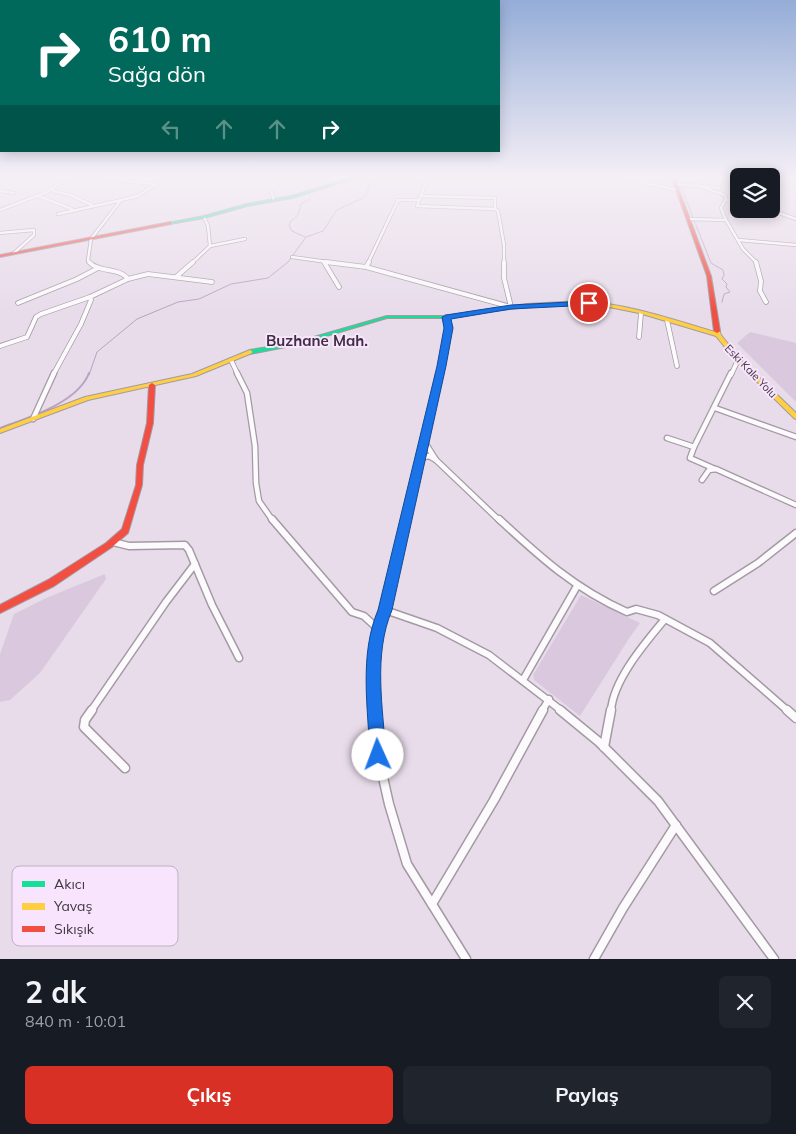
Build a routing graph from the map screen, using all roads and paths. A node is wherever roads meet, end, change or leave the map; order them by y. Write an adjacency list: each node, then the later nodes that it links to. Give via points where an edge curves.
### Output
1 (726, 220): 11 (street)
2 (107, 221): 9 (street)
3 (184, 221): 9 (street)
4 (206, 221): 13 (street)
5 (388, 221): 18 (street)
6 (500, 221): 27 (street, via 504,278)
7 (692, 221): 31 (street, Eski Kale Yolu, via 708,276)
8 (0, 233): 14 (street, via 35,231)
9 (91, 238): 14 (street); 19 (street, via 88,260)
10 (245, 239): 13 (street)
11 (739, 240): 12 (street); 25 (street, via 743,249 756,260 760,291)
12 (796, 245)
13 (210, 246): 20 (street)
14 (14, 253): 15 (street)
15 (0, 256)
16 (292, 257): 17 (street)
17 (324, 261): 18 (street); 23 (street)
18 (366, 267): 27 (street)
19 (98, 268): 21 (street, via 124,274); 26 (street, via 77,280)
20 (176, 276): 21 (street, via 153,273); 22 (street)
21 (128, 279): 24 (street)
22 (212, 282)
23 (340, 287)
24 (90, 297): 33 (street, via 41,314 36,317 27,337); 40 (street, via 82,324 48,384)
25 (766, 302)
26 (18, 303)
27 (511, 307): 28 (street, via 589,303); 29 (street)
28 (640, 313): 30 (street); 32 (street)
29 (446, 317): 34 (street, via 387,317 294,344 244,353); 44 (street, via 449,328)
30 (667, 320): 31 (street); 36 (street)
31 (718, 335): 35 (street, Eski Kale Yolu)
32 (640, 337)
33 (0, 346)
34 (231, 360): 37 (street, via 194,375); 59 (street, via 247,393 259,501 352,612 364,616)
35 (738, 360): 38 (street); 39 (street, Eski Kale Yolu)
36 (677, 366)
37 (152, 385): 40 (street, via 87,398); 52 (street, via 150,423 140,465 140,485 125,531)
38 (715, 408): 42 (street); 45 (street)
39 (796, 417)
40 (33, 419): 41 (street)
41 (0, 431)
42 (796, 437)
43 (667, 438): 45 (street)
44 (424, 441): 46 (street); 47 (street)
45 (694, 447): 48 (street, via 690,458)
46 (420, 458): 47 (street, via 429,456); 57 (street)
47 (436, 460): 54 (street, via 536,553)
48 (716, 469): 49 (street, via 709,470); 50 (street)
49 (702, 480)
50 (796, 505)
51 (796, 533): 55 (street, via 758,563)
52 (113, 542): 53 (street, via 129,546 185,545); 56 (street, via 51,583)
53 (195, 564): 60 (street); 65 (street, via 85,720 84,728)
54 (577, 586): 58 (street, via 627,612 636,610); 61 (street)
55 (714, 591)
56 (0, 609)
57 (385, 610): 59 (street); 61 (street, via 437,628 489,655)
58 (665, 619): 63 (street, via 710,643); 64 (street, via 642,647 612,697)
59 (377, 628): 67 (street, via 374,666 378,755 407,864)
60 (239, 658)
61 (523, 680): 62 (street)
62 (549, 699): 64 (street); 67 (street)
63 (796, 718)
64 (604, 747): 66 (street, via 658,801)
65 (126, 768)
66 (676, 825): 69 (street, via 622,908); 70 (street)
67 (432, 904): 68 (street)
68 (466, 959)
69 (594, 959)
70 (774, 959)

